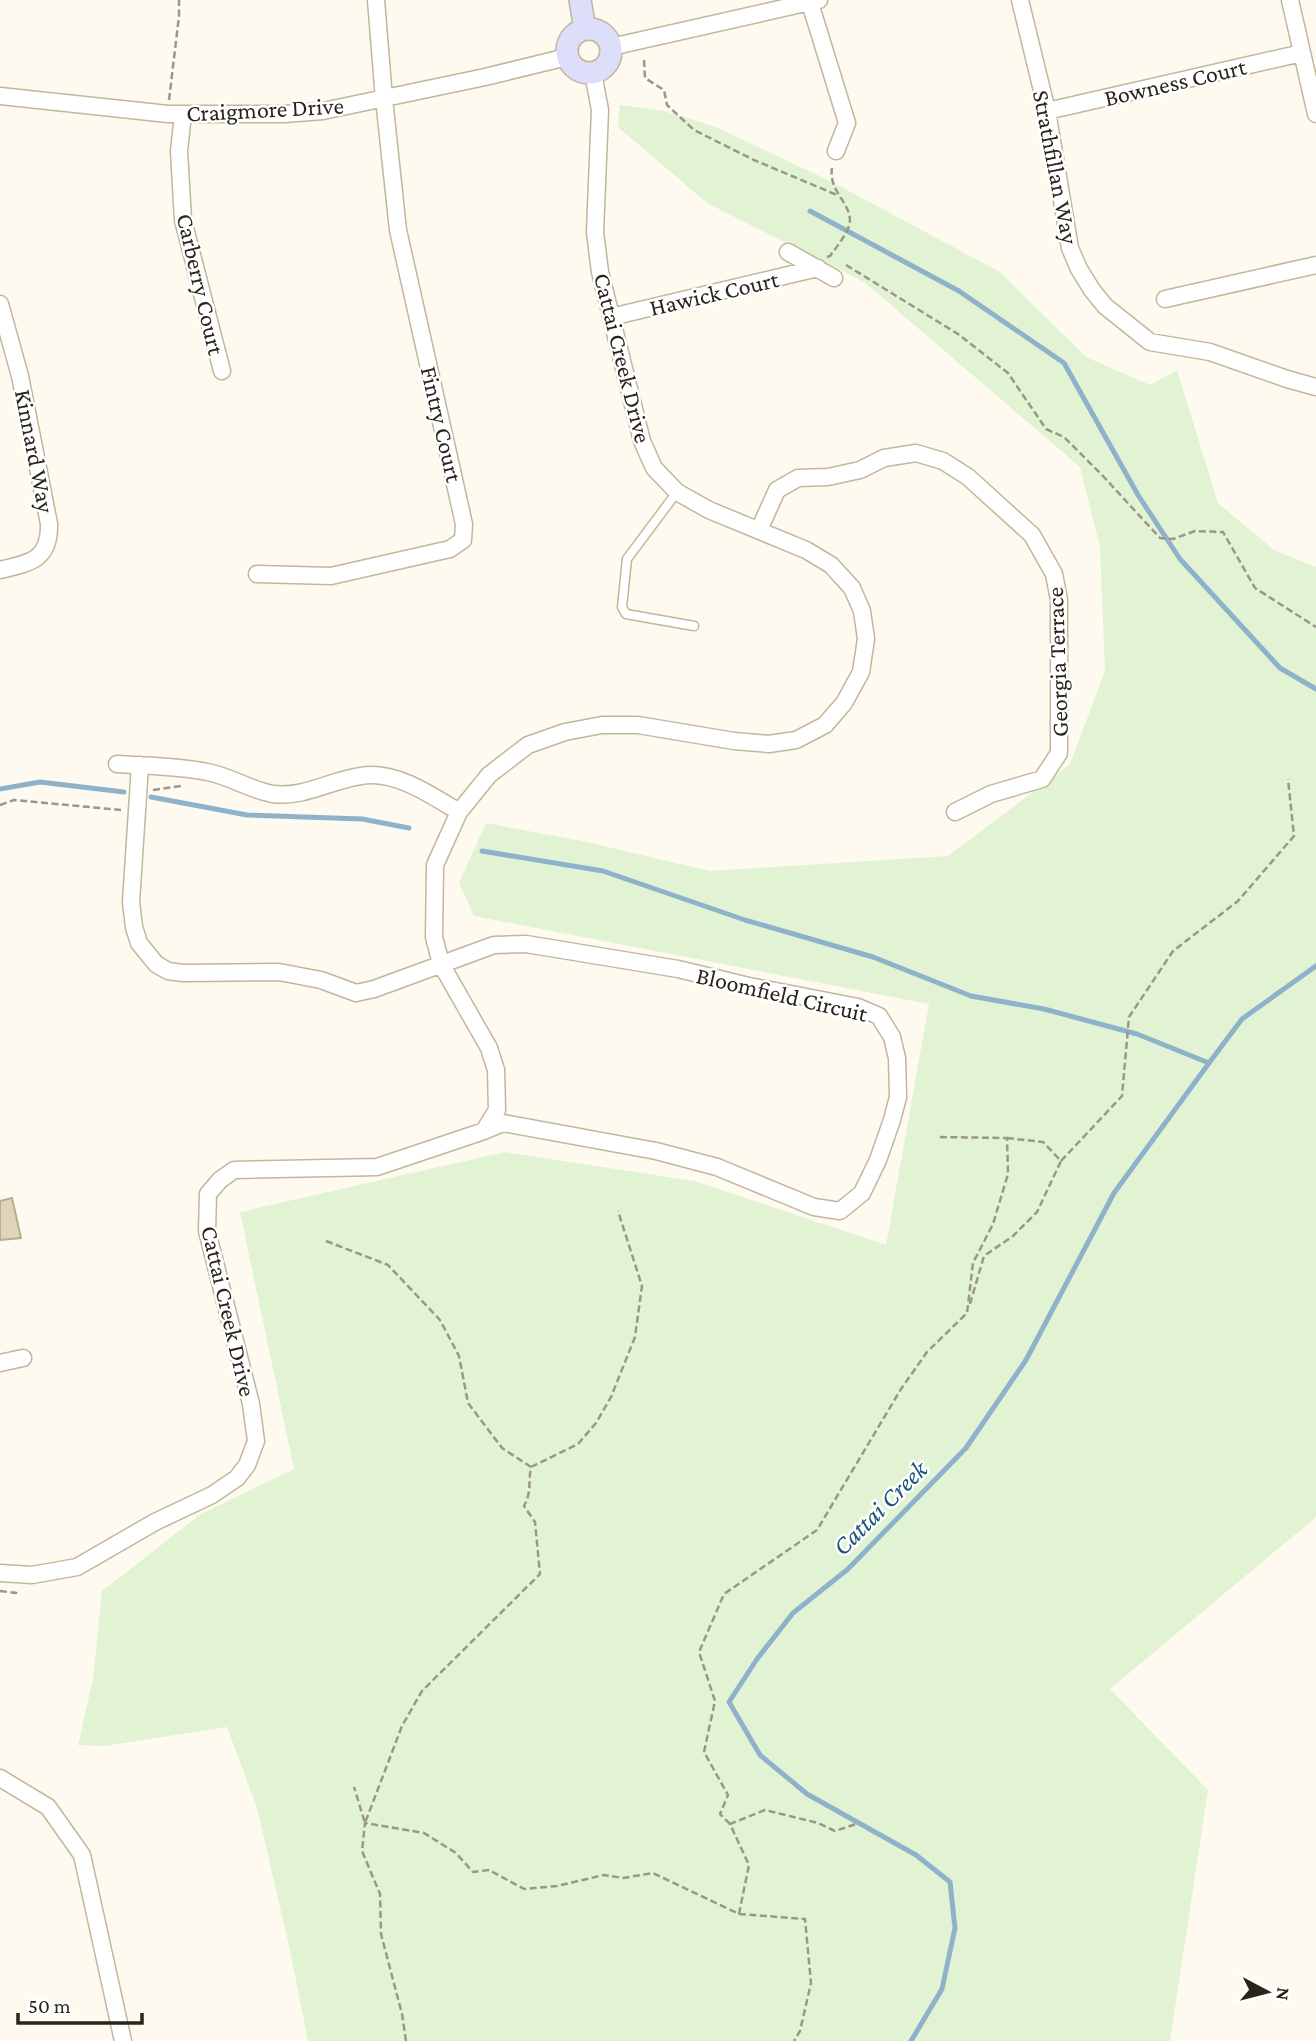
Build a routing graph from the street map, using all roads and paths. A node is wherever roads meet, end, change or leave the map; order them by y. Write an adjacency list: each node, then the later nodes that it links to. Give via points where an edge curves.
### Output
1 (179, 0): 16 (path)
2 (376, 0): 14 (street)
3 (580, 0): 7 (street)
4 (1020, 0): 15 (street, Strathfillan Way)
5 (1290, 0): 9 (street)
6 (815, 1): 8 (street); 18 (street, via 847,123)
7 (585, 29): 8 (street, via 603,33); 10 (street, via 572,36)
8 (611, 47): 12 (street, via 606,65)
9 (1302, 53): 15 (street, Bowness Court); 17 (street)
10 (567, 57): 12 (street, via 573,68); 14 (street, Craigmore Drive)
11 (644, 60): 19 (path, via 645,78 664,90 667,105 694,130)
12 (593, 73): 27 (street, Cattai Creek Drive, via 600,110 595,232)
13 (0, 96): 16 (street, Craigmore Drive)
14 (384, 99): 16 (street, Craigmore Drive, via 284,114); 33 (street, Fintry Court, via 398,230 464,524 463,540 450,549 331,576)
15 (1047, 111): 29 (street, Strathfillan Way, via 1070,248 1079,270 1105,306 1150,342 1210,352)
16 (175, 114): 28 (street, Carberry Court, via 183,220)
17 (1316, 114)
18 (836, 151): 19 (path, via 831,175)
19 (837, 195): 23 (path, via 850,212 849,225 831,256)
20 (788, 252): 23 (street, Hawick Court)
21 (841, 262): 35 (path, via 958,334 1008,373 1046,429 1064,438 1160,538 1173,540 1195,531 1223,533 1255,588)
22 (1316, 265): 25 (street)
23 (815, 267): 24 (street, Hawick Court); 27 (street, Hawick Court)
24 (834, 278)
25 (1165, 299)
26 (0, 304): 32 (street, Kinnard Way, via 20,376 49,524 46,549 38,558)
27 (611, 317): 30 (street, Cattai Creek Drive, via 642,441 654,468)
28 (222, 371)
29 (1316, 387)
30 (677, 492): 31 (street, Cattai Creek Drive); 34 (lane, via 627,559 622,607 626,614)
31 (759, 530): 41 (street, Cattai Creek Drive, via 831,565 852,588 862,611 866,639 861,672 825,725 796,740 769,744 638,725 565,732 528,745 489,775); 42 (street, Georgia Terrace, via 777,491 798,478 828,477 860,470 884,457 916,453 943,461 968,477 1032,535 1054,574 1059,600 1059,753 1042,779 991,794)
32 (0, 570)
33 (257, 574)
34 (694, 626)
35 (1316, 627)
36 (117, 764): 37 (street)
37 (140, 765): 40 (street); 41 (street, via 206,771 273,794 297,794 362,775 388,777)
38 (1288, 779): 47 (path, via 1294,836 1238,901 1173,951 1129,1017 1122,1096)
39 (0, 805): 40 (path, via 14,800)
40 (136, 812): 43 (street, via 134,927 147,955 168,971 279,972 356,993)
41 (459, 812): 43 (street, Cattai Creek Drive, via 435,865 434,937)
42 (956, 812)
43 (440, 964): 44 (street, Cattai Creek Drive, via 496,1070 497,1110); 44 (street, Bloomfield Circuit, via 494,945 526,944 678,969 858,1007 878,1017 892,1037 897,1058 898,1097 878,1160 862,1193 840,1211 814,1207 717,1167 656,1151 503,1123)
44 (484, 1132): 54 (street, Cattai Creek Drive, via 377,1167 234,1170 220,1180 208,1194 207,1231 251,1404 256,1441 247,1465 212,1495 77,1567 32,1575)
45 (937, 1137): 46 (path)
46 (1007, 1138): 47 (path, via 1043,1142); 50 (path, via 1008,1174 993,1224 974,1263)
47 (1061, 1161): 50 (path, via 1037,1212 984,1256)
48 (618, 1211): 53 (path, via 642,1286 635,1337 596,1423 578,1444)
49 (326, 1241): 53 (path, via 387,1265 440,1320 459,1356 468,1403 502,1448)
50 (967, 1312): 59 (path, via 920,1361 817,1530 724,1594 699,1652 715,1701 704,1752 728,1795 720,1814)
51 (23, 1358): 52 (street)
52 (0, 1363)
53 (531, 1467): 58 (path, via 530,1496 524,1506 535,1522 540,1574 422,1691 402,1726)
54 (0, 1573)
55 (0, 1778): 61 (street, via 48,1807 82,1855)
56 (354, 1787): 58 (path)
57 (859, 1822): 59 (path, via 835,1831 765,1810)
58 (365, 1823): 60 (path, via 424,1833 456,1853 473,1872 489,1870 524,1889 653,1872); 62 (path, via 362,1851 380,1894 381,1934)
59 (730, 1824): 60 (path, via 749,1865)
60 (739, 1914): 63 (path, via 805,1919 811,1983)
61 (122, 2041)
62 (406, 2041)
63 (794, 2041)

